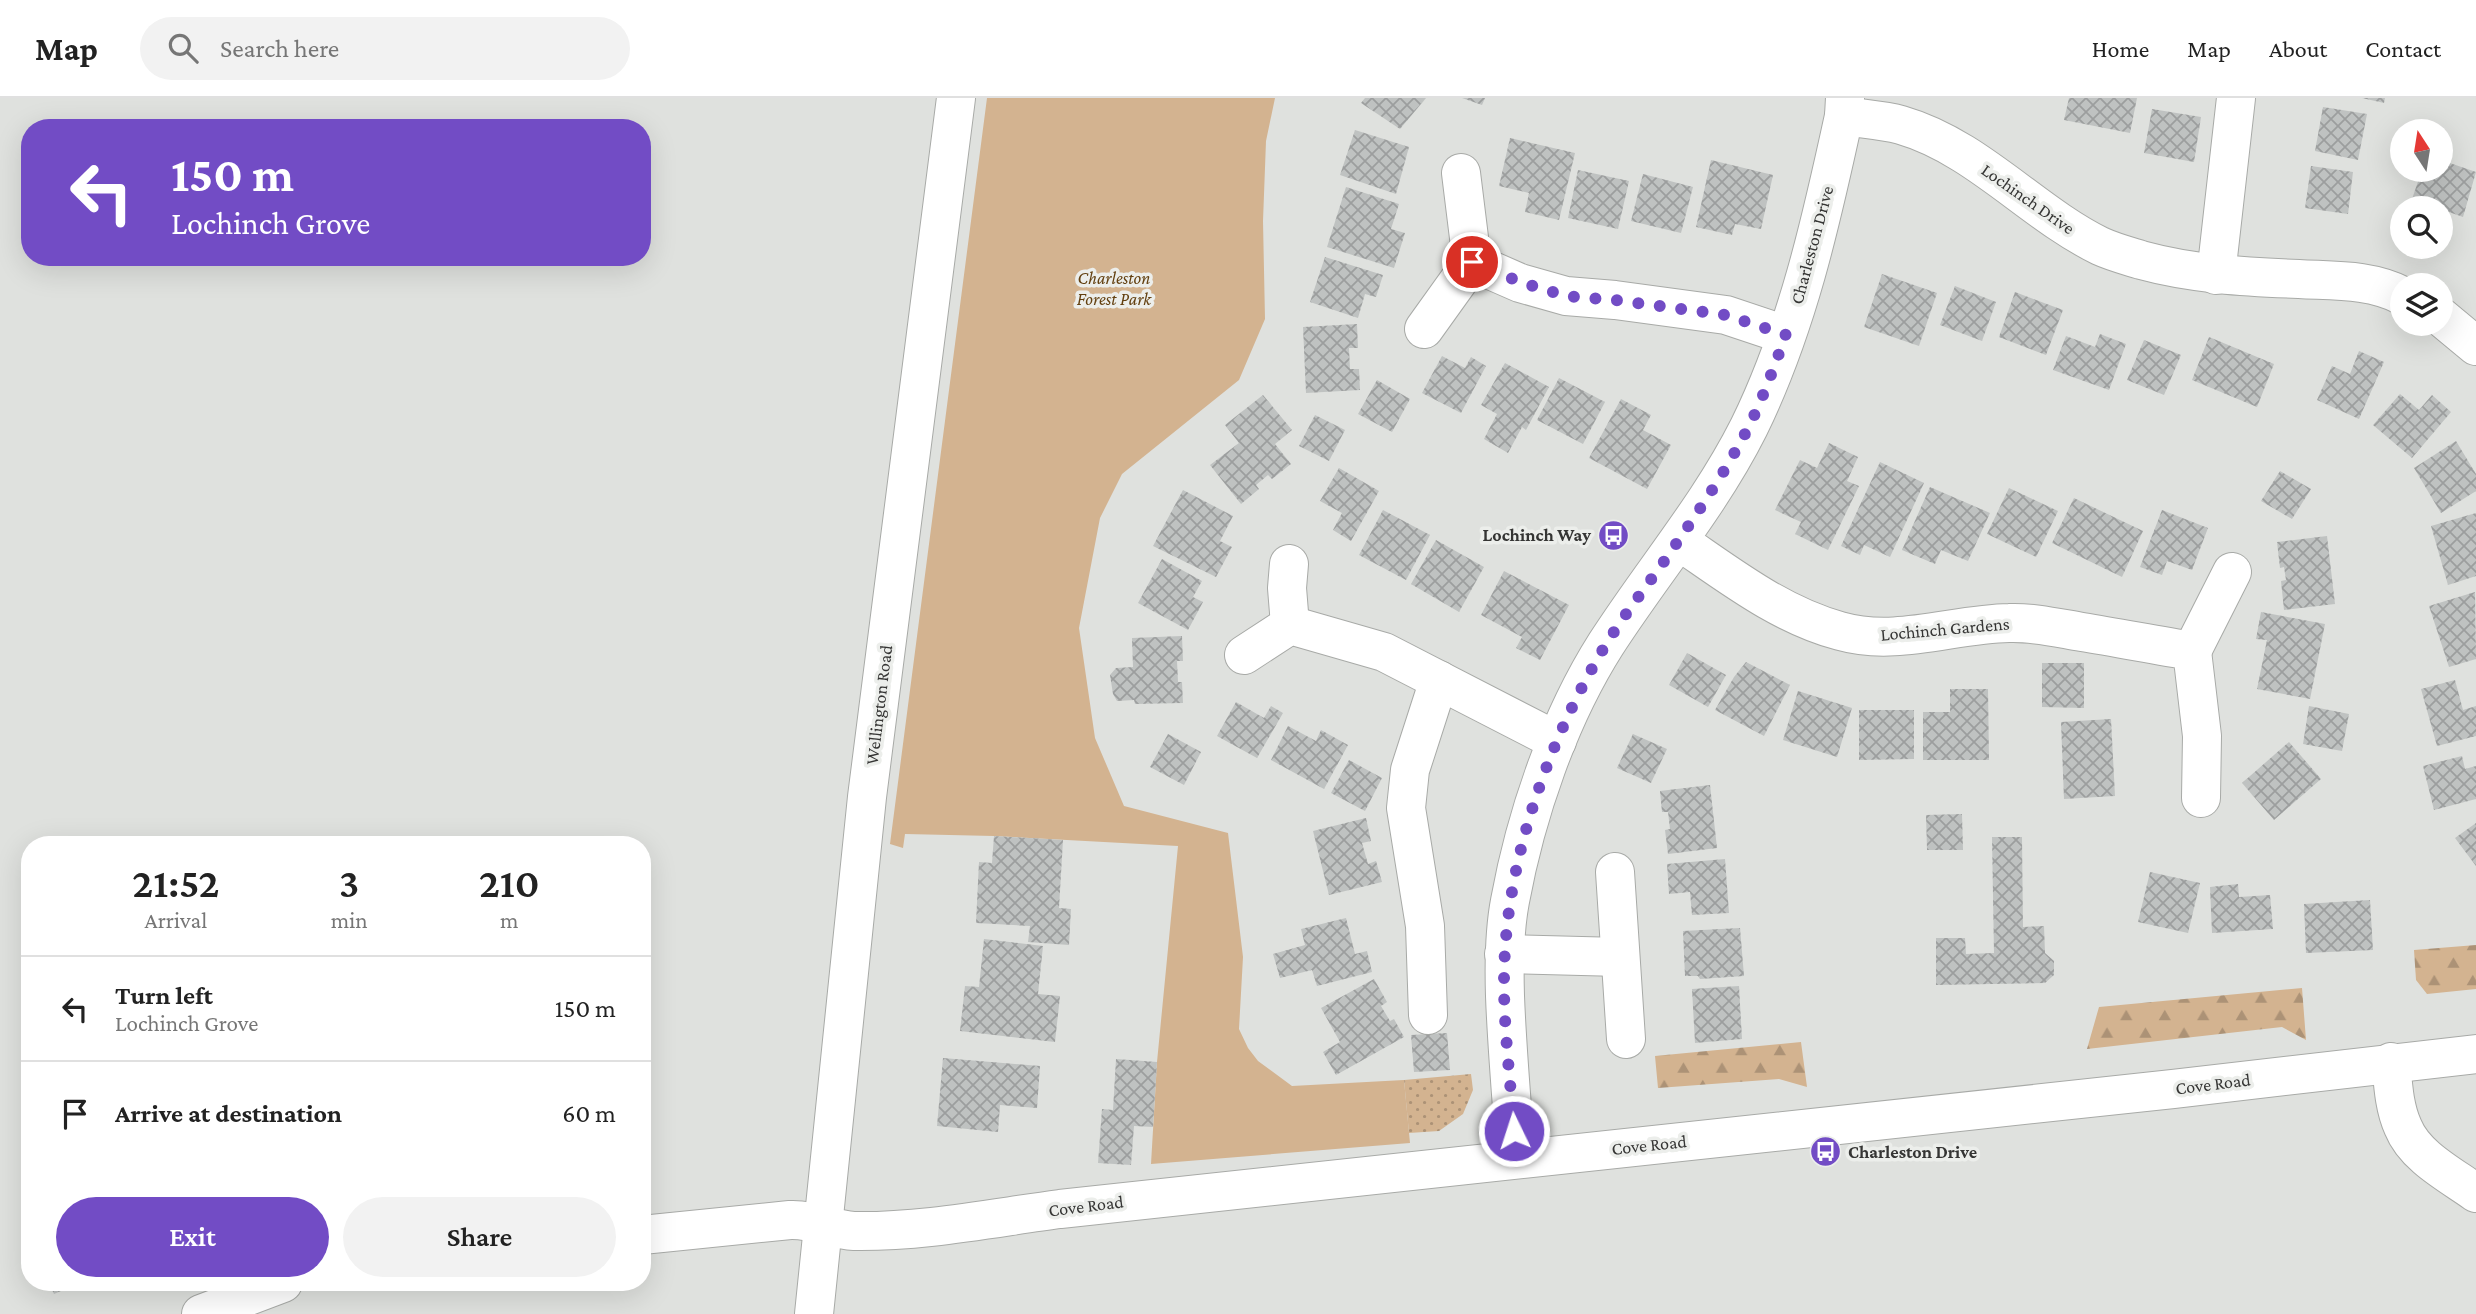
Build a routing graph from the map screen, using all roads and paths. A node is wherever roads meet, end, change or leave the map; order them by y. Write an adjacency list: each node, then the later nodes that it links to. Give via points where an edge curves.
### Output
1 (956, 98): 28 (street, Wellington Road, via 867,797)
2 (2236, 98): 6 (street)
3 (1844, 107): 6 (street, Lochinch Drive, via 1944,144 2104,248); 9 (street, Charleston Drive, via 1820,227)
4 (1461, 173): 5 (street)
5 (1472, 262): 8 (street); 9 (street, via 1566,296 1726,315)
6 (2216, 275): 7 (street, Lochinch Drive, via 2354,281)
7 (2390, 290)
8 (1424, 329)
9 (1786, 335): 10 (street, Charleston Drive, via 1748,429)
10 (1679, 541): 14 (street, Lochinch Gardens, via 1747,587 1841,632 1918,635 2010,623); 17 (street, Charleston Drive, via 1606,644)
11 (1289, 564): 13 (street)
12 (2232, 572): 14 (street)
13 (1290, 625): 15 (street); 16 (street, via 1384,652)
14 (2192, 651): 18 (street, via 2202,736)
15 (1244, 655)
16 (1439, 680): 17 (street); 22 (street, via 1410,770 1406,808 1425,926)
17 (1558, 741): 20 (street, Charleston Drive, via 1521,850)
18 (2201, 798)
19 (1615, 872): 21 (street)
20 (1504, 954): 21 (street); 26 (street, Charleston Drive)
21 (1620, 957): 23 (street)
22 (1428, 1015)
23 (1626, 1039)
24 (2476, 1054): 25 (street, Cove Road)
25 (2391, 1062): 26 (street, Cove Road); 27 (street, via 2403,1129 2417,1149)
26 (1516, 1159): 28 (street, Cove Road, via 887,1230 850,1231)
27 (2476, 1193)
28 (823, 1223): 29 (street, Cove Road, via 790,1220); 32 (street, Wellington Road)
29 (651, 1234)
30 (262, 1291): 31 (street)
31 (201, 1314)
32 (814, 1314)

